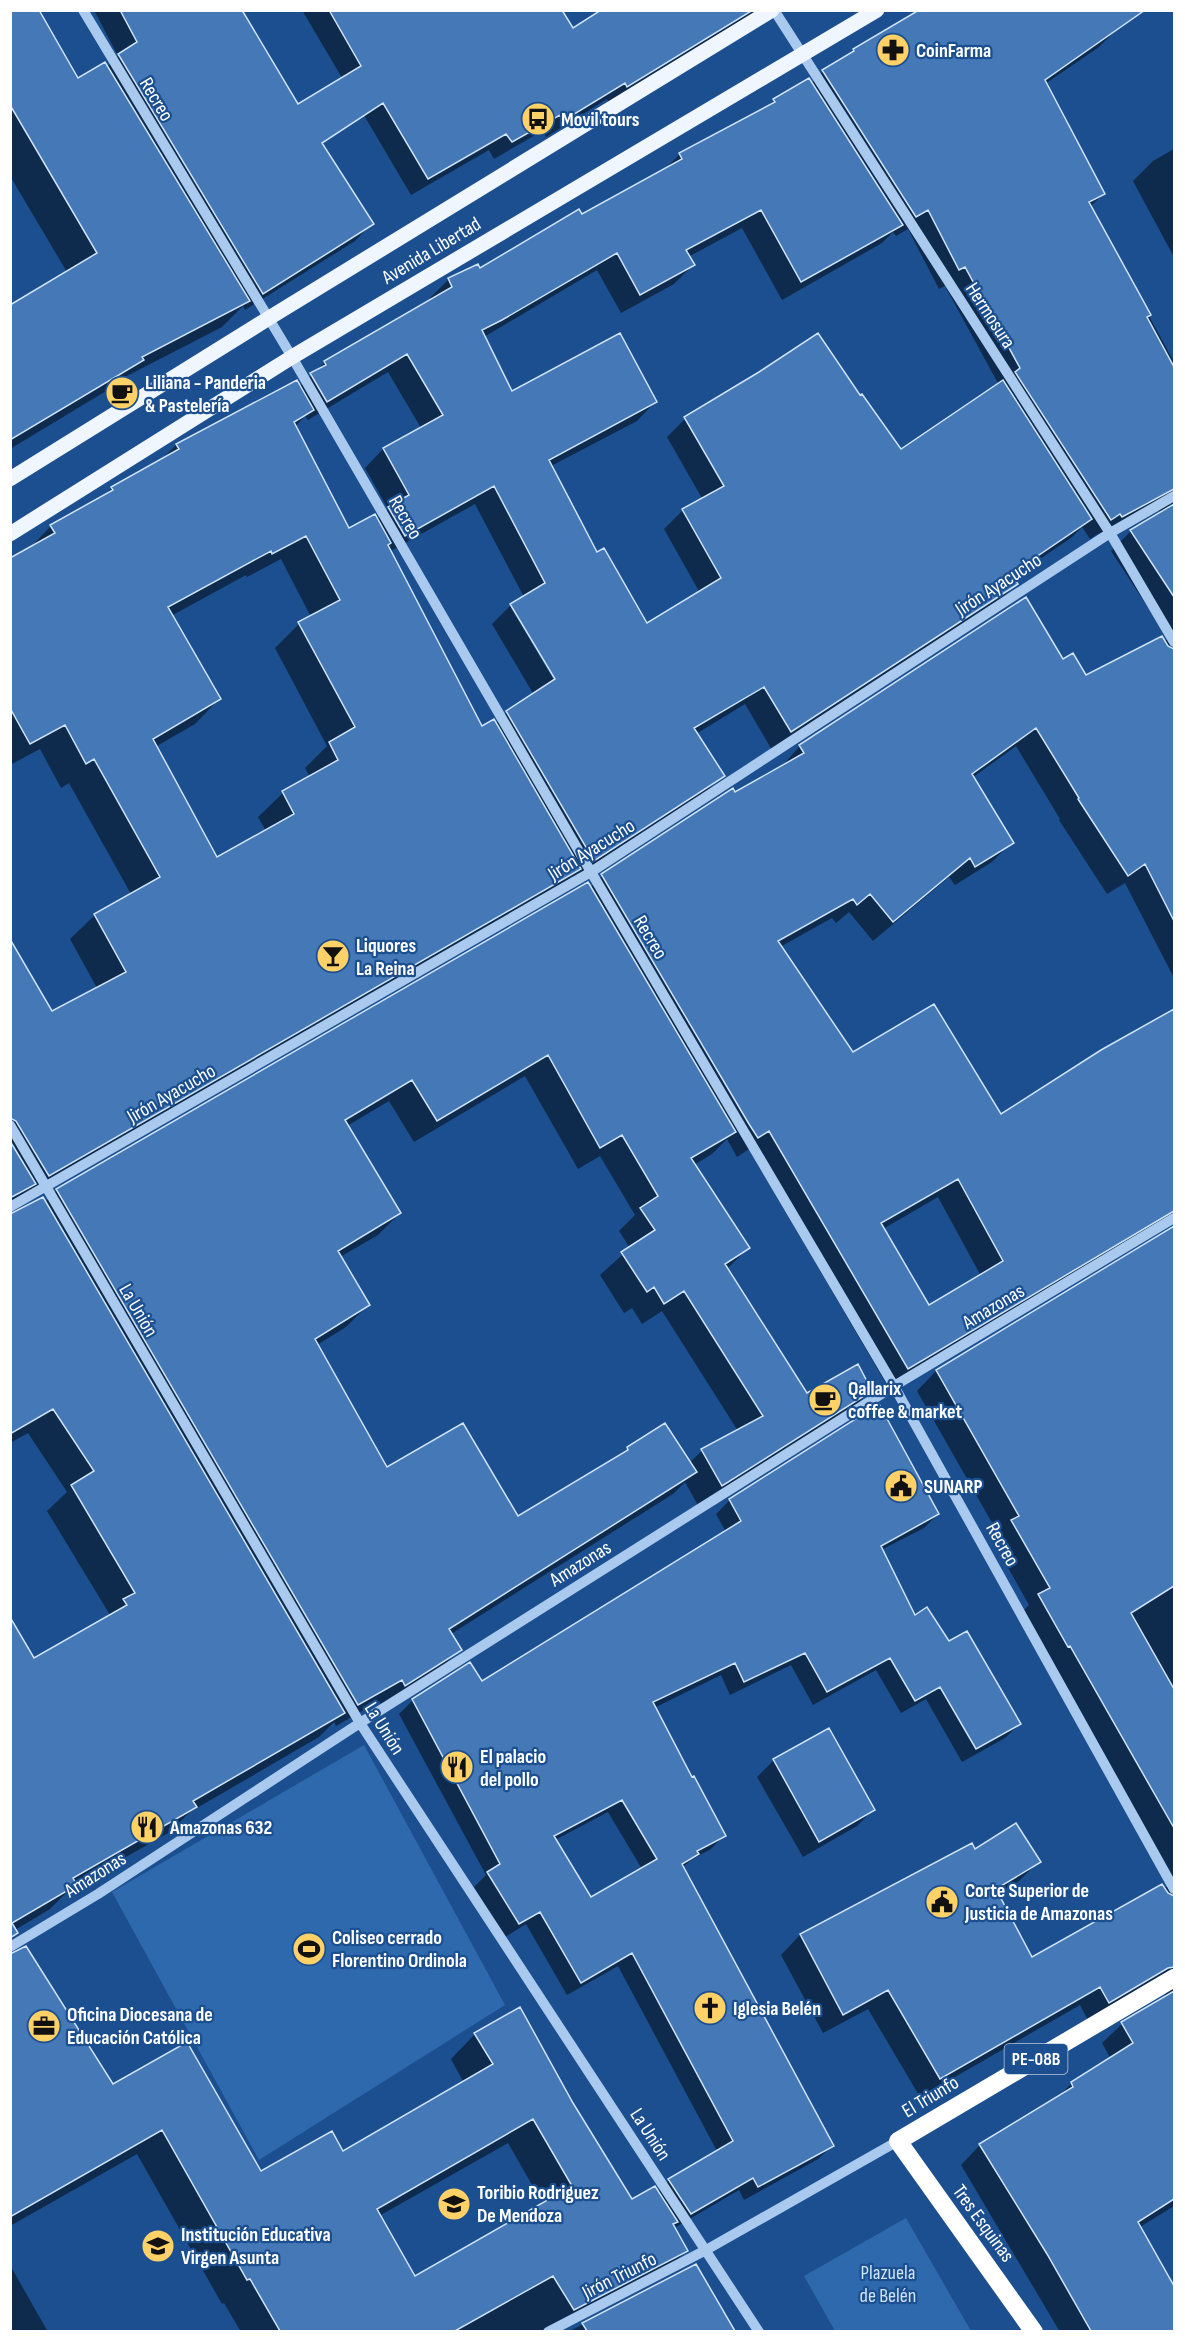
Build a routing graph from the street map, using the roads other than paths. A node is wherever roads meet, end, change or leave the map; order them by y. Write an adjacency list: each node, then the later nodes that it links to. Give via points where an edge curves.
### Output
1 (83, 10): 5 (street, Recreo)
2 (773, 10): 4 (street, Hermosura); 5 (main road, Avenida Libertad)
3 (877, 10): 4 (main road, Avenida Libertad)
4 (803, 54): 6 (main road, Avenida Libertad); 9 (street, Hermosura)
5 (269, 318): 6 (street, Recreo); 7 (main road, Avenida Libertad)
6 (292, 357): 10 (main road, Avenida Libertad); 12 (street, Recreo)
7 (10, 479)
8 (1174, 496): 9 (street, Jirón Ayacucho)
9 (1110, 533): 11 (street, Hermosura); 12 (street, Jirón Ayacucho)
10 (10, 534)
11 (1174, 642)
12 (591, 872): 14 (street, Jirón Ayacucho); 17 (street, Recreo)
13 (10, 1125): 14 (street, La Unión)
14 (45, 1185): 15 (street, Jirón Ayacucho); 18 (street, La Unión)
15 (10, 1207)
16 (1174, 1218): 17 (street, Amazonas)
17 (894, 1386): 18 (street, Amazonas); 19 (street, Recreo)
18 (360, 1723): 20 (street, Amazonas); 23 (street, La Unión)
19 (1174, 1889)
20 (10, 1947)
21 (1174, 1978): 22 (highway, El Triunfo / PE-08B)
22 (898, 2141): 23 (street, El Triunfo); 26 (highway, Tres Esquinas)
23 (706, 2250): 24 (street, Jirón Triunfo); 25 (street, La Unión)
24 (548, 2331)
25 (759, 2331)
26 (1034, 2331)

